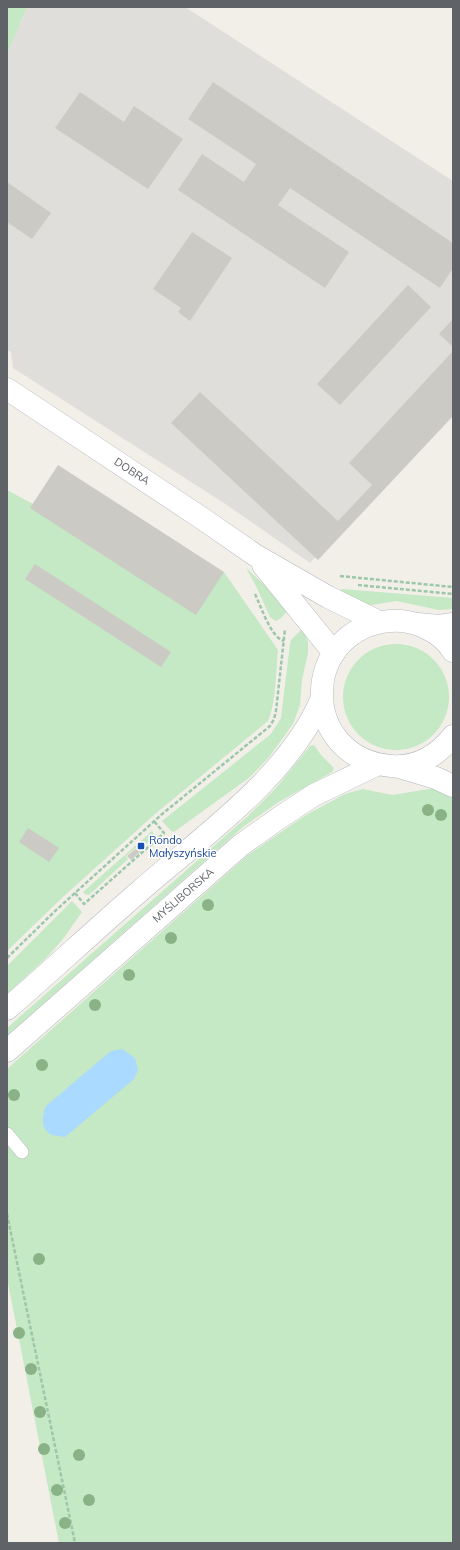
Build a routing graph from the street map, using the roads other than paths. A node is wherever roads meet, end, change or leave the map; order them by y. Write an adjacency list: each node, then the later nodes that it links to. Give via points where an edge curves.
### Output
1 (7, 389): 2 (main road, DOBRA)
2 (255, 555): 3 (main road, DOBRA, via 328,597); 7 (main road, DOBRA)
3 (379, 622): 4 (main road); 7 (main road, via 353,633)
4 (415, 624): 5 (main road); 6 (main road, via 434,632)
5 (453, 624)
6 (453, 651)
7 (334, 653): 8 (main road, via 323,675)
8 (321, 700): 10 (main road, via 326,722 338,741 355,756); 13 (main road, via 308,726 291,750 245,800)
9 (453, 736): 11 (main road, via 443,749 422,762)
10 (376, 765): 11 (main road); 14 (main road, MYŚLIBORSKA, via 314,795 241,845)
11 (400, 767): 12 (main road)
12 (453, 786)
13 (7, 1009)
14 (7, 1050)
15 (7, 1134): 16 (lane)
16 (22, 1152)

